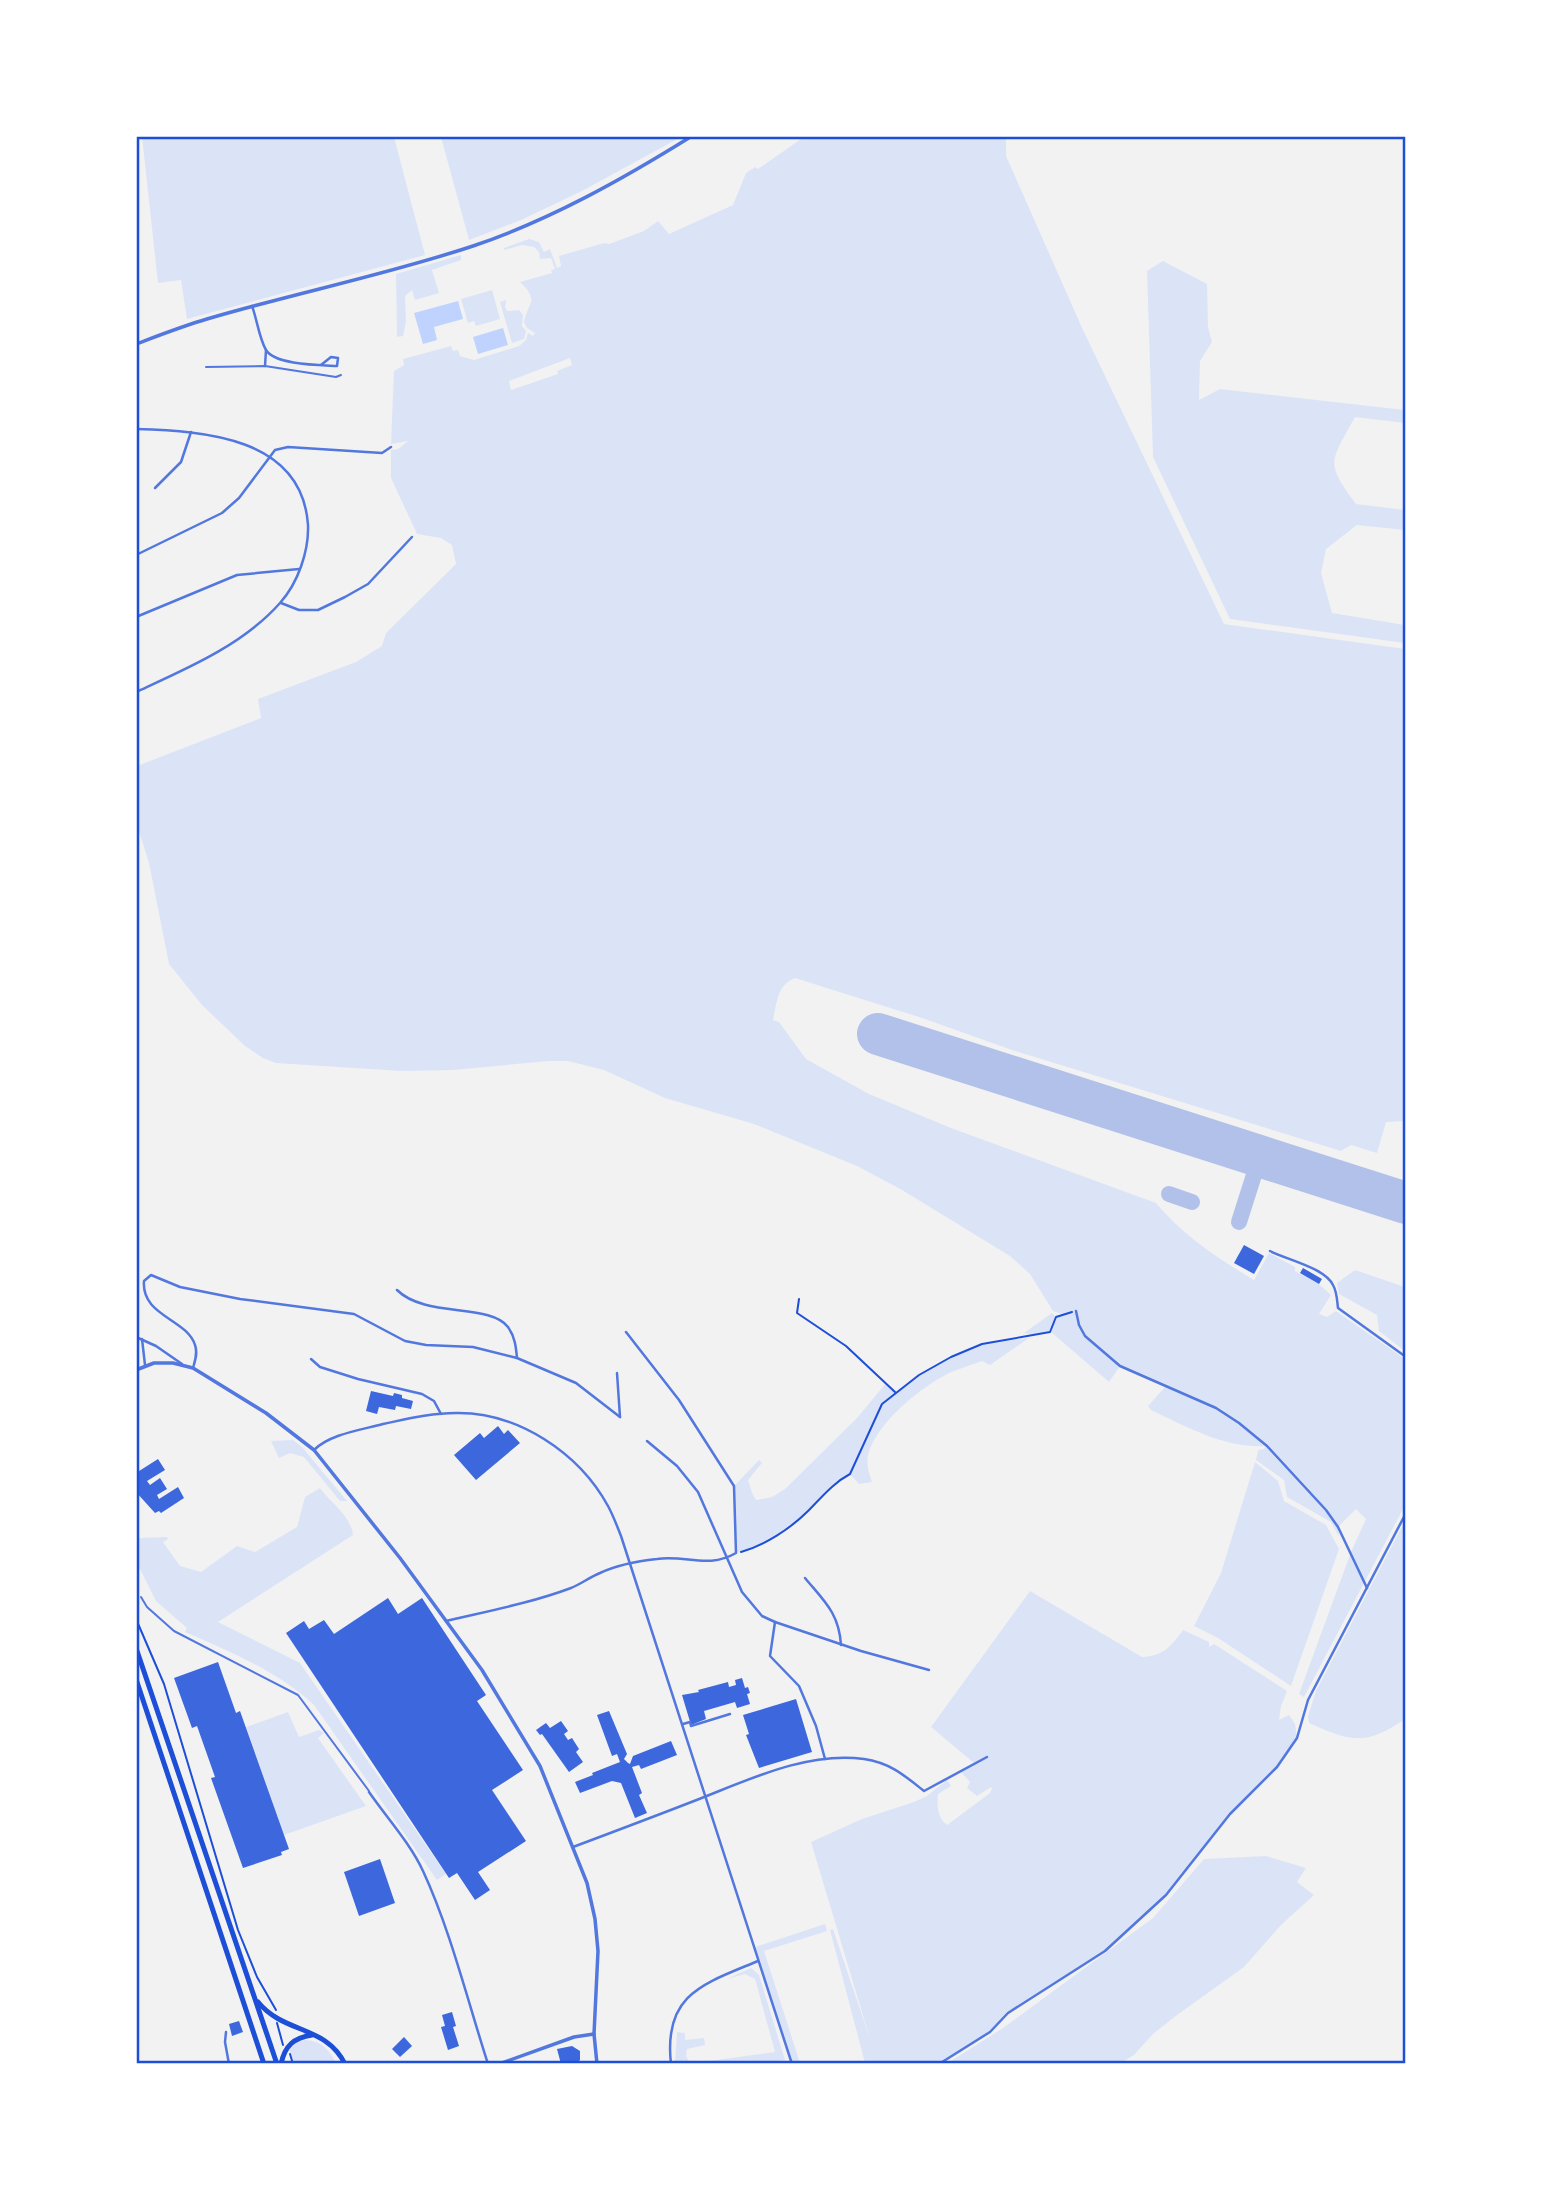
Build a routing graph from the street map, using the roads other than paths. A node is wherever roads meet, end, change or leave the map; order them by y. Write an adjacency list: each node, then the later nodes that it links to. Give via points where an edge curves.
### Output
1 (692, 136): 2 (street, via 603,188 474,246)
2 (253, 306): 3 (street); 4 (street)
3 (136, 344)
4 (266, 350): 5 (street, via 281,360); 6 (street)
5 (321, 365)
6 (265, 366): 7 (lane); 8 (lane)
7 (206, 367)
8 (341, 375)
9 (136, 429): 10 (street)
10 (191, 432): 12 (street, via 240,441); 13 (street, via 181,462)
11 (391, 447): 12 (street, via 383,453 288,447)
12 (268, 457): 15 (street, via 239,498 222,513); 16 (street, via 289,476 305,507 307,549)
13 (155, 488)
14 (412, 537): 17 (street, via 368,584 345,597 318,610 299,610)
15 (136, 555)
16 (299, 569): 17 (street); 18 (street, via 237,575)
17 (281, 603): 19 (street, via 229,645)
18 (136, 617)
19 (136, 692)
20 (1270, 1251): 26 (street, via 1303,1262 1329,1278 1338,1308)
21 (397, 1290): 27 (street, via 404,1298 428,1307 502,1321 516,1342)
22 (1076, 1311): 41 (street, via 1085,1336 1120,1366 1216,1408 1267,1446 1326,1510)
23 (626, 1332): 38 (street, via 679,1400 734,1486 736,1553)
24 (136, 1337): 25 (street)
25 (142, 1339): 29 (street); 30 (street)
26 (1405, 1357)
27 (517, 1358): 31 (street, via 473,1347 405,1341 354,1314 180,1287 151,1275 144,1281 143,1291 155,1309 195,1344); 33 (street, via 576,1383 620,1417)
28 (311, 1359): 34 (street, via 320,1367 358,1379 422,1394 434,1401)
29 (182, 1364): 30 (street); 31 (street)
30 (145, 1365): 32 (street)
31 (192, 1368): 36 (street, via 266,1413)
32 (136, 1370)
33 (617, 1373)
34 (441, 1413): 36 (street, via 332,1438); 39 (street, via 485,1415 516,1423 543,1438 581,1469 608,1505)
35 (646, 1441): 38 (street, via 677,1466 698,1492)
36 (314, 1450): 43 (street)
37 (1405, 1513): 41 (street)
38 (726, 1559): 39 (street); 44 (street, via 742,1592 762,1616)
39 (630, 1562): 43 (street, via 551,1594); 50 (street)
40 (805, 1578): 45 (street, via 835,1613)
41 (1367, 1588): 70 (street, via 1308,1700 1288,1754 1230,1814 1166,1895 1105,1951)
42 (141, 1597): 53 (lane, via 174,1631 298,1695)
43 (446, 1621): 55 (street, via 482,1670 540,1766)
44 (775, 1622): 45 (street); 52 (street, via 770,1656 799,1686)
45 (841, 1644): 47 (street)
46 (136, 1648): 57 (highway)
47 (929, 1670)
48 (136, 1679): 62 (highway)
49 (730, 1714): 50 (street, via 691,1726 690,1722)
50 (683, 1724): 54 (street)
51 (987, 1757): 52 (street, via 925,1791 904,1774 877,1762)
52 (825, 1759): 54 (street)
53 (369, 1792): 65 (street, via 423,1870)
54 (706, 1796): 55 (street); 56 (street)
55 (573, 1847): 60 (street, via 595,1919 598,1984)
56 (759, 1961): 68 (street, via 698,1989 680,2004 672,2024); 69 (street)
57 (254, 1996): 59 (highway, via 278,2020); 63 (highway)
58 (226, 2032): 61 (street)
59 (315, 2034): 63 (highway, via 295,2039); 64 (highway, via 330,2042)
60 (594, 2034): 66 (street); 67 (street)
61 (229, 2063)
62 (264, 2063)
63 (279, 2063)
64 (345, 2063)
65 (488, 2063)
66 (499, 2063)
67 (597, 2063)
68 (671, 2063)
69 (792, 2063)
70 (939, 2063)

